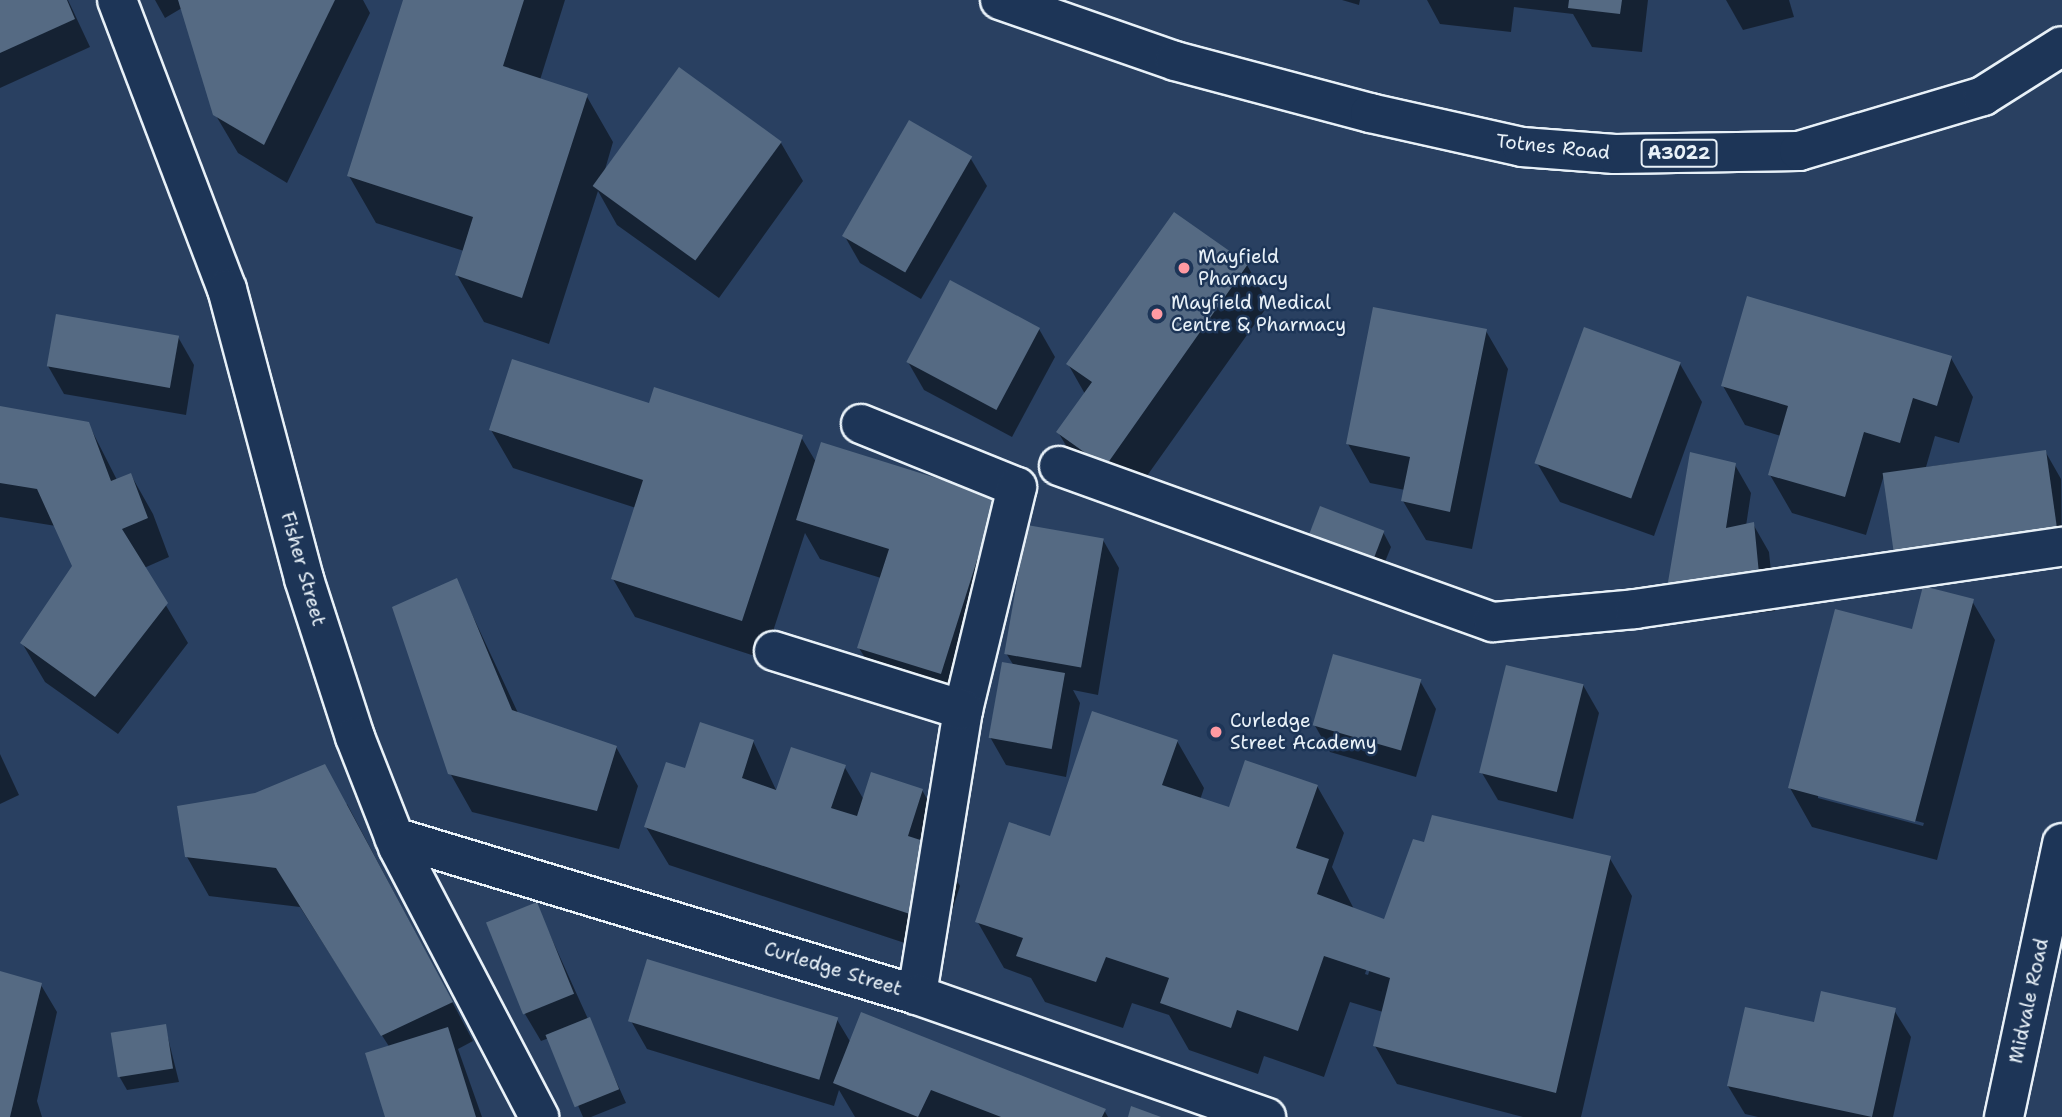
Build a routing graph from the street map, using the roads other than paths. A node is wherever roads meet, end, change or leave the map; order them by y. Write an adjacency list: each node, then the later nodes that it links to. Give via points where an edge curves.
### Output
1 (117, 0): 9 (street, Fisher Street, via 227,289 304,579)
2 (1000, 0): 3 (street, Totnes Road / A3022, via 1175,61 1370,113 1522,147 1615,154 1800,151 1983,96)
3 (2062, 46)
4 (861, 424): 8 (street, via 1017,487)
5 (1059, 466): 6 (street, via 1493,622 1635,609)
6 (2062, 547)
7 (774, 651): 8 (street)
8 (963, 710): 11 (street)
9 (394, 837): 11 (street, Curledge Street); 12 (street, Fisher Street)
10 (2062, 843): 14 (street, Midvale Road)
11 (917, 995): 13 (street, Curledge Street)
12 (538, 1117)
13 (1266, 1117)
14 (2004, 1117)

